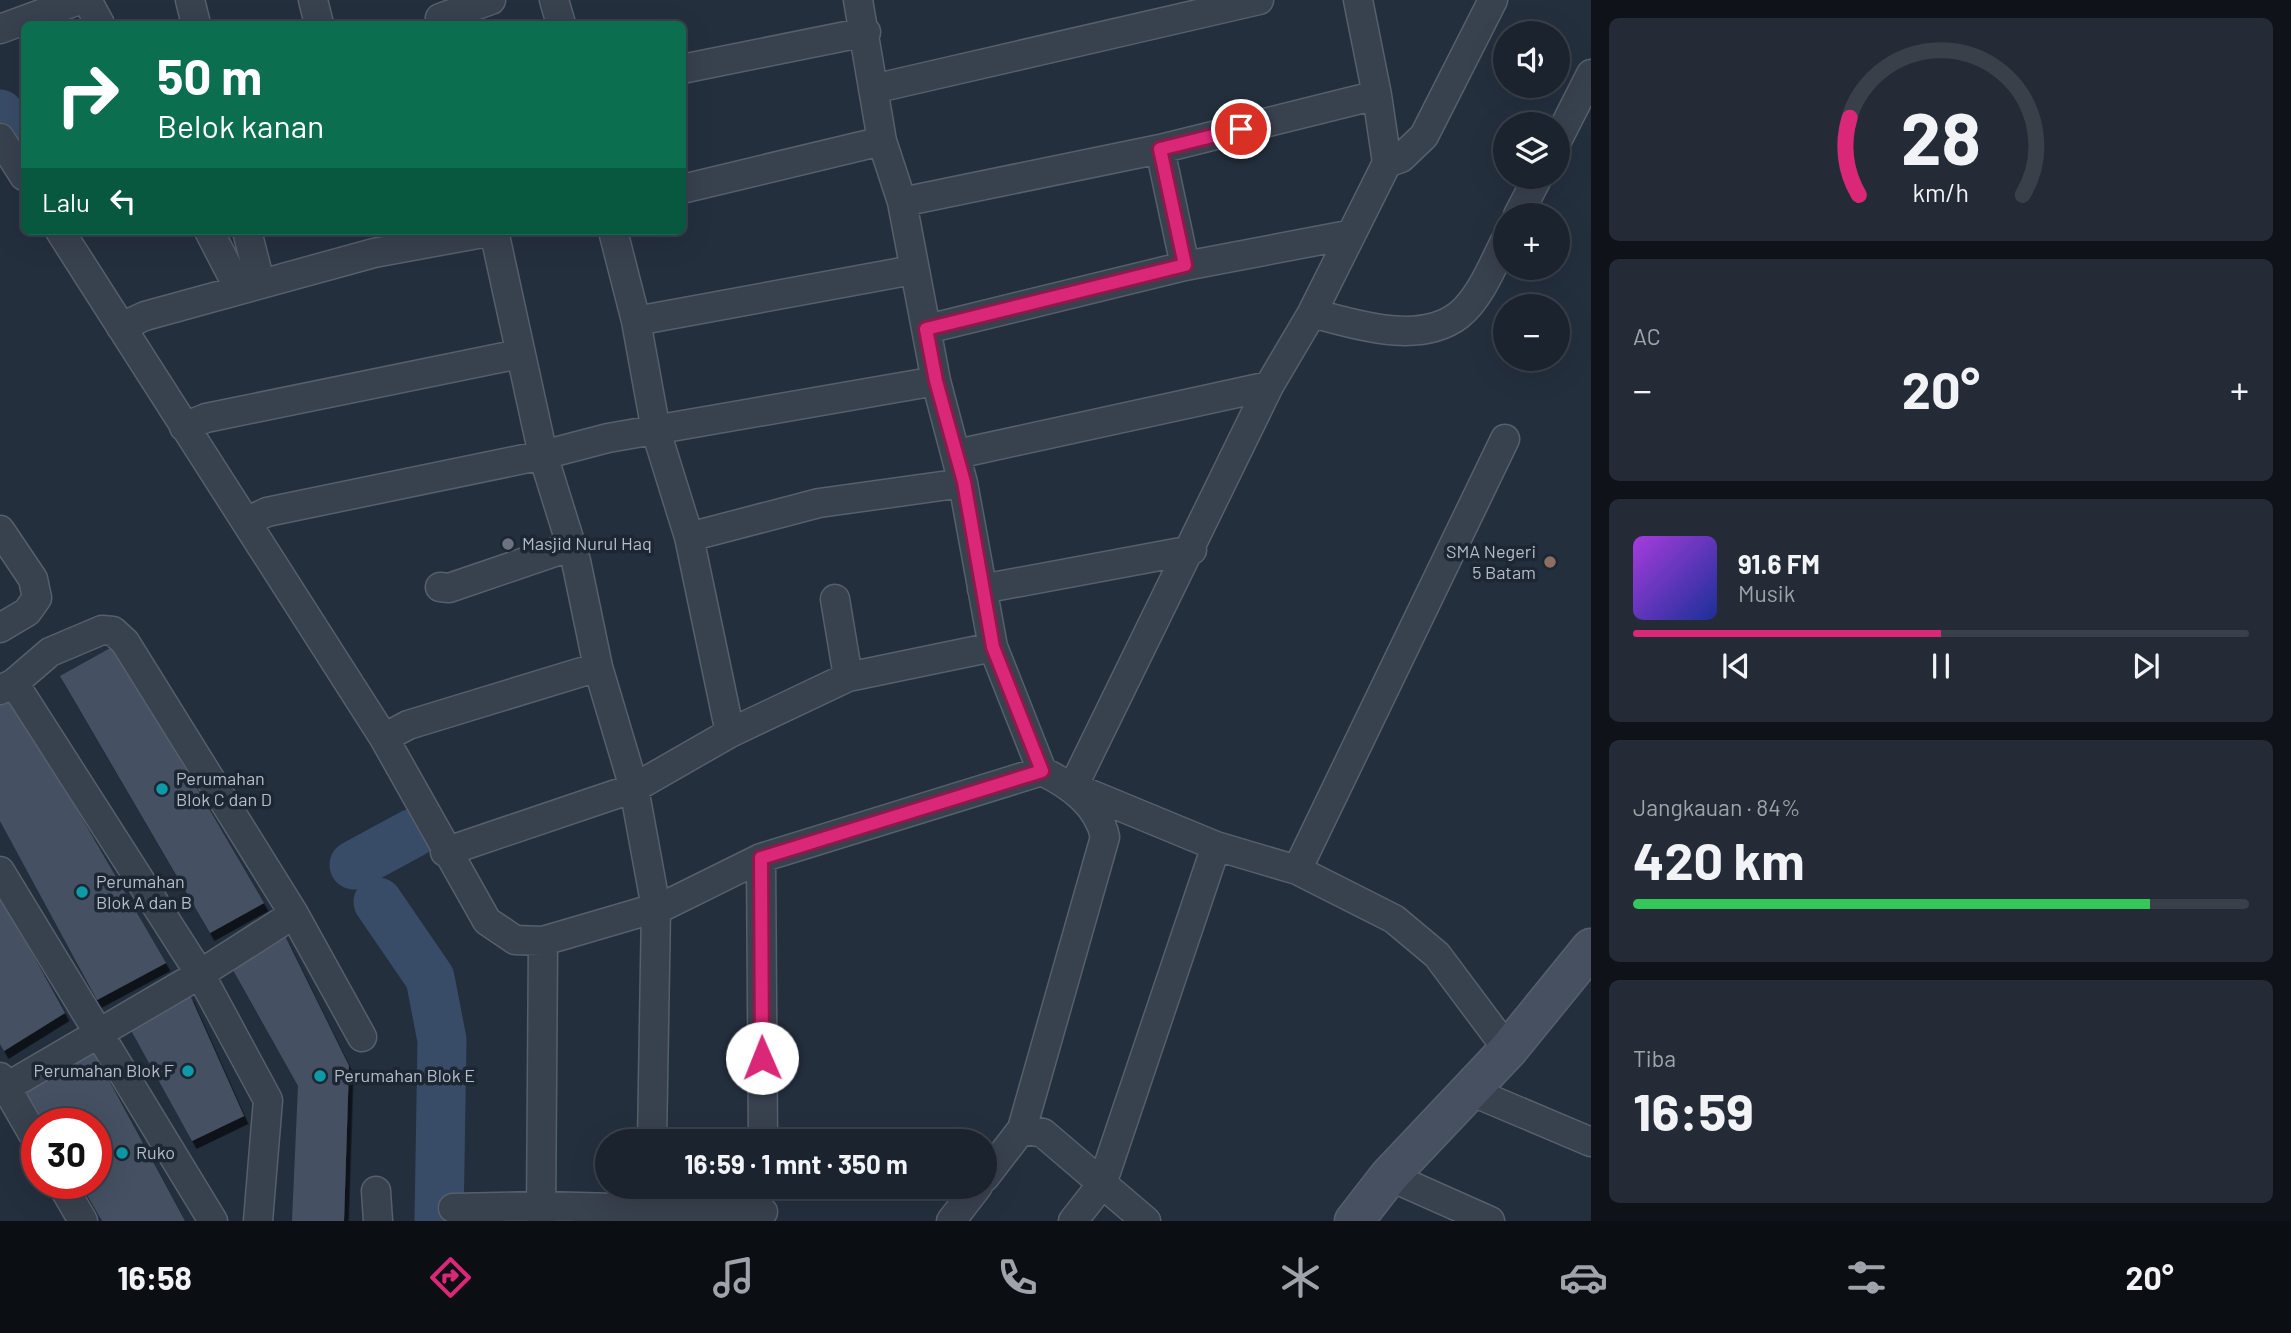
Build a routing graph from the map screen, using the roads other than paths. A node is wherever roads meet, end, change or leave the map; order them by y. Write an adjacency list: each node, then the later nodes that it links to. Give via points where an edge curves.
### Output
1 (79, 0): 13 (street)
2 (88, 0): 14 (street)
3 (190, 0): 15 (street)
4 (313, 0): 16 (street)
5 (491, 0): 11 (street)
6 (554, 0): 17 (street)
7 (858, 0): 19 (street)
8 (1259, 0): 22 (street)
9 (1358, 0): 23 (street)
10 (1493, 0): 28 (street, via 1424,136 1401,158)
11 (440, 14)
12 (21, 21): 18 (street)
13 (22, 21)
14 (98, 21)
15 (195, 21)
16 (318, 21)
17 (560, 21)
18 (0, 29)
19 (866, 32): 20 (street); 22 (street)
20 (686, 68)
21 (1591, 74): 24 (street)
22 (873, 89): 26 (street)
23 (1377, 95): 27 (street); 28 (street)
24 (1570, 115)
25 (0, 138): 29 (street)
26 (882, 141): 30 (street); 31 (street)
27 (1160, 149): 31 (street); 40 (street)
28 (1387, 163): 38 (street)
29 (21, 171)
30 (686, 188)
31 (902, 202): 42 (street)
32 (63, 235): 46 (street)
33 (212, 235): 43 (street)
34 (247, 235): 43 (street)
35 (449, 235): 39 (street)
36 (495, 235): 48 (street)
37 (614, 235): 45 (street)
38 (1348, 236): 40 (street); 44 (street)
39 (371, 242): 43 (street)
40 (1185, 265): 47 (street)
41 (1493, 265): 44 (street, via 1459,315 1437,324 1382,330)
42 (913, 270): 45 (street); 47 (street)
43 (250, 286): 46 (street)
44 (1312, 313): 50 (street)
45 (636, 321): 52 (street)
46 (121, 327): 51 (street)
47 (926, 329): 49 (street)
48 (519, 354): 51 (street, via 205,418); 55 (street)
49 (936, 381): 52 (street); 54 (street)
50 (1269, 386): 54 (street); 61 (street)
51 (184, 427): 57 (street)
52 (656, 432): 55 (street, via 608,438); 59 (street)
53 (1504, 439): 78 (street)
54 (957, 454): 56 (street)
55 (543, 456): 57 (street, via 267,512); 60 (street)
56 (964, 482): 59 (street, via 819,503); 63 (street)
57 (248, 521): 71 (street)
58 (0, 530): 65 (street, via 33,579 37,598 27,612)
59 (689, 537): 70 (street)
60 (572, 546): 62 (street, via 449,588); 67 (street)
61 (1192, 550): 63 (street); 73 (street)
62 (440, 587)
63 (982, 589): 66 (street)
64 (835, 599): 68 (street)
65 (0, 628)
66 (993, 647): 68 (street); 72 (street)
67 (598, 667): 71 (street, via 408,725); 74 (street)
68 (848, 677): 70 (street)
69 (7, 687): 81 (street, via 50,652 102,630 113,631 125,642); 84 (street)
70 (730, 733): 74 (street)
71 (384, 738): 76 (street)
72 (1042, 771): 73 (street); 77 (street)
73 (1073, 787): 75 (street); 93 (street, via 1102,824 1105,837)
74 (634, 788): 76 (street); 80 (street)
75 (1216, 846): 78 (street); 97 (street)
76 (445, 852): 82 (street, via 486,921 515,940)
77 (761, 858): 80 (street); 92 (street)
78 (1297, 870): 87 (street, via 1394,919 1437,955)
79 (0, 871): 85 (street)
80 (656, 908): 82 (street); 91 (street)
81 (294, 914): 84 (street); 86 (street)
82 (543, 941): 104 (street)
83 (1586, 962): 87 (street)
84 (200, 974): 85 (street); 107 (street, via 268,1100)
85 (98, 1032): 88 (street); 106 (street)
86 (362, 1037)
87 (1508, 1050): 89 (street)
88 (2, 1085): 90 (street)
89 (1468, 1090): 94 (street); 96 (street)
90 (21, 1115)
91 (652, 1129)
92 (763, 1129)
93 (1022, 1129): 95 (street); 97 (street, via 1044,1133)
94 (1591, 1142)
95 (997, 1161)
96 (1389, 1176): 112 (street); 113 (street)
97 (1102, 1184): 110 (street); 111 (street)
98 (376, 1191): 108 (street)
99 (70, 1199): 105 (street)
100 (968, 1199): 109 (street)
101 (651, 1205): 102 (street); 104 (street)
102 (763, 1207)
103 (453, 1208): 104 (street)
104 (541, 1213)
105 (83, 1221)
106 (213, 1221)
107 (258, 1221)
108 (378, 1221)
109 (951, 1221)
110 (1073, 1221)
111 (1146, 1221)
112 (1354, 1221)
113 (1489, 1221)

